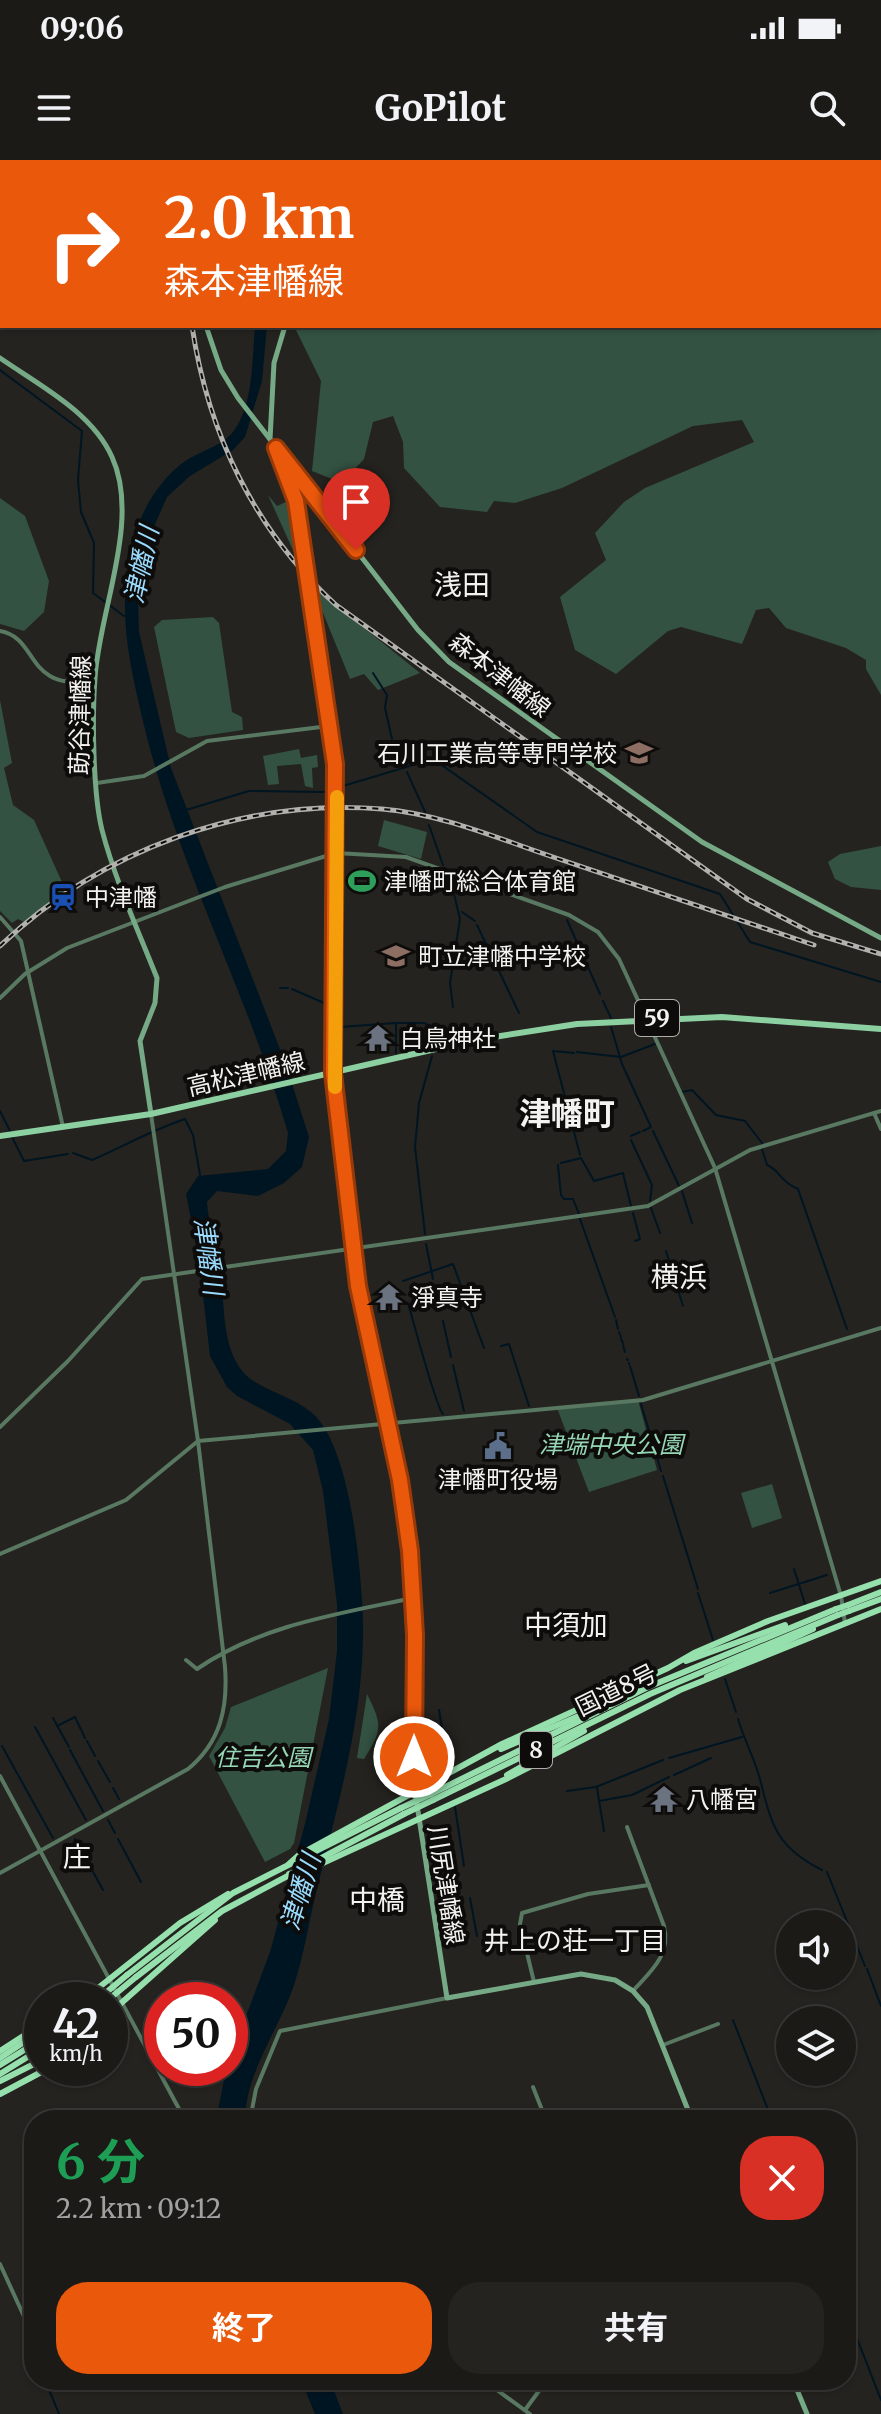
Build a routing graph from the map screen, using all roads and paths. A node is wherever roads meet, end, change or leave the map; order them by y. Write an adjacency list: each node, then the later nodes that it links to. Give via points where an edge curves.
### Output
1 (207, 328): 4 (main road, 森本津幡線, via 221,370)
2 (284, 328): 4 (main road, via 274,363)
3 (0, 358): 7 (main road, 莇谷津幡線, via 91,425 113,458 123,505)
4 (270, 440): 5 (main road, 森本津幡線)
5 (276, 448): 8 (main road, 川尻津幡線, bridge, via 293,488); 13 (main road, 森本津幡線, via 449,662 702,842)
6 (0, 631): 7 (street, via 17,635 50,676)
7 (95, 683): 9 (main road, 莇谷津幡線)
8 (329, 726): 9 (street, via 207,741 149,773); 10 (main road, 川尻津幡線, via 337,788)
9 (97, 783): 12 (main road, 莇谷津幡線, via 103,834)
10 (336, 853): 12 (street); 16 (street, via 406,857 569,915 608,944); 18 (main road, 川尻津幡線)
11 (0, 917): 14 (street, via 21,941)
12 (134, 921): 14 (street, via 67,948); 21 (main road, 莇谷津幡線, via 158,989 140,1041)
13 (881, 938)
14 (29, 971): 15 (street); 22 (street)
15 (0, 998)
16 (647, 1018): 17 (main road, 高松津幡線 / 59, via 779,1019); 18 (main road, 高松津幡線 / 59, via 522,1032); 25 (street)
17 (881, 1029)
18 (333, 1073): 21 (main road, 高松津幡線 / 59); 26 (main road, 川尻津幡線)
19 (881, 1111): 20 (street)
20 (874, 1113): 23 (street); 25 (street, via 774,1142)
21 (151, 1114): 22 (main road, 高松津幡線 / 59); 27 (street)
22 (63, 1127): 24 (main road, 高松津幡線 / 59)
23 (881, 1129)
24 (0, 1136)
25 (715, 1168): 26 (street, via 648,1206); 29 (street)
26 (354, 1251): 27 (street); 30 (main road, 川尻津幡線)
27 (174, 1275): 31 (street, via 142,1279); 32 (street)
28 (881, 1328): 29 (street)
29 (773, 1361): 30 (street, via 643,1400); 36 (street)
30 (388, 1424): 32 (street); 37 (main road, 川尻津幡線, via 404,1506)
31 (0, 1427)
32 (198, 1441): 33 (street, via 126,1500); 43 (street)
33 (0, 1554)
34 (881, 1581): 36 (highway)
35 (881, 1592): 39 (highway, 国道8号 / 8)
36 (841, 1596): 42 (street); 45 (highway, via 768,1621)
37 (413, 1598): 43 (street, via 333,1614); 53 (main road, 川尻津幡線)
38 (881, 1599): 39 (highway, 国道8号 / 8)
39 (849, 1608): 41 (highway, 国道8号 / 8, bridge)
40 (881, 1609): 42 (highway)
41 (829, 1615): 45 (highway, 8, via 812,1615); 46 (highway, 8); 47 (highway, 国道8号 / 8)
42 (845, 1623): 46 (highway)
43 (223, 1651): 44 (street, via 197,1669); 60 (street, via 226,1704 219,1729 201,1757 174,1778)
44 (186, 1660)
45 (668, 1668): 50 (highway)
46 (680, 1690): 52 (highway)
47 (637, 1696): 48 (highway, 国道8号 / 8); 49 (highway, 国道8号 / 8)
48 (613, 1703): 50 (highway, 8); 54 (highway, 国道8号 / 8)
49 (606, 1715): 52 (highway, 8); 54 (highway, 国道8号 / 8)
50 (494, 1750): 53 (highway)
51 (0, 1776): 60 (street)
52 (497, 1783): 56 (highway)
53 (415, 1792): 56 (main road, 川尻津幡線); 57 (highway)
54 (432, 1797): 55 (highway, 国道8号 / 8, bridge)
55 (403, 1811): 57 (highway, 国道8号 / 8); 59 (highway, 国道8号 / 8)
56 (417, 1818): 59 (highway); 72 (main road, 川尻津幡線)
57 (355, 1827): 63 (highway, 国道8号 / 8)
58 (627, 1827): 62 (street)
59 (352, 1844): 64 (highway, 国道8号 / 8)
60 (41, 1851): 61 (street); 65 (street)
61 (0, 1873)
62 (649, 1885): 70 (street, via 588,1894 522,1913); 71 (street, via 666,1943 658,1964)
63 (233, 1893): 65 (highway, 8, via 180,1923); 68 (highway, 国道8号 / 8, bridge)
64 (234, 1904): 69 (highway, 国道8号 / 8, bridge); 73 (highway, 8)
65 (109, 1979): 66 (highway, 8); 67 (street)
66 (105, 1982)
67 (111, 1982)
68 (120, 1982)
69 (128, 1982)
70 (534, 1982): 71 (main road, via 592,1974); 72 (main road)
71 (633, 1991): 78 (main road, via 647,2007)
72 (447, 1998): 91 (street, via 284,2028 261,2074)
73 (128, 1999)
74 (128, 2015): 90 (street)
75 (718, 2024): 78 (street)
76 (24, 2036): 80 (highway)
77 (24, 2042): 81 (highway)
78 (663, 2045): 93 (main road)
79 (24, 2050): 83 (highway)
80 (0, 2051)
81 (0, 2058)
82 (24, 2059): 85 (highway)
83 (0, 2065)
84 (24, 2069): 86 (highway)
85 (0, 2074)
86 (0, 2081)
87 (24, 2081): 89 (highway)
88 (533, 2087): 92 (street)
89 (0, 2094)
90 (180, 2110)
91 (252, 2110)
92 (542, 2110)
93 (688, 2110)
94 (0, 2264): 95 (street)
95 (24, 2316)
96 (497, 2390): 99 (street)
97 (540, 2390): 99 (street)
98 (797, 2390): 101 (main road)
99 (525, 2410): 100 (street)
100 (530, 2414)
101 (807, 2414)

